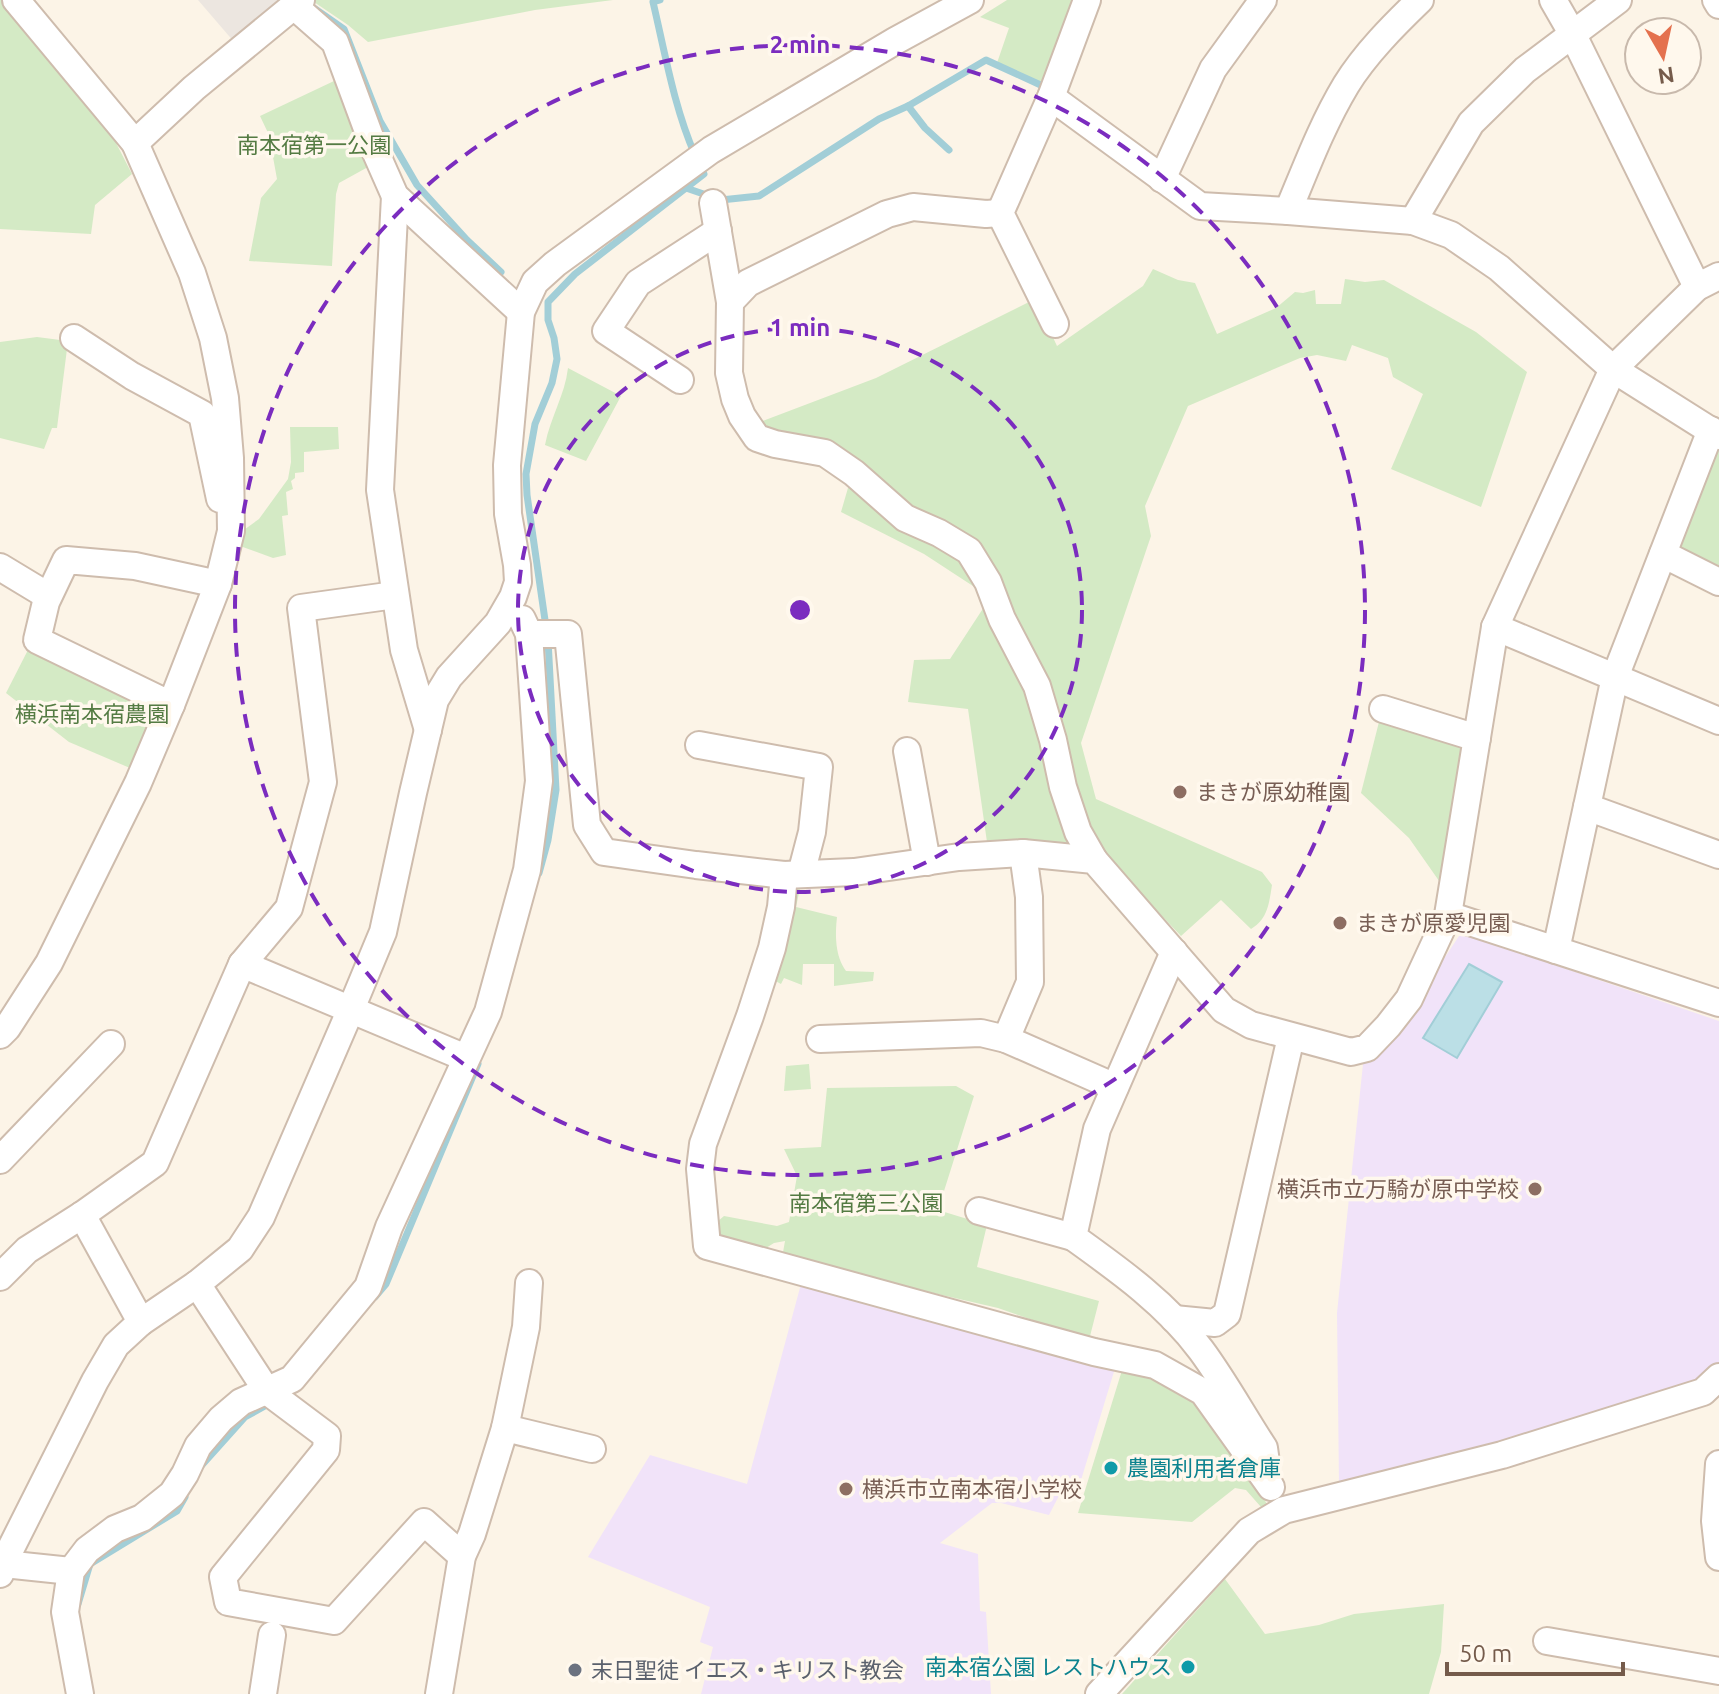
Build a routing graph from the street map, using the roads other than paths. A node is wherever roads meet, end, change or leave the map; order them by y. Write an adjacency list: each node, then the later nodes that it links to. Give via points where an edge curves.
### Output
1 (16, 0): 11 (street)
2 (970, 0): 21 (street, via 699,158 555,264 535,282)
3 (1087, 0): 10 (street)
4 (1263, 0): 12 (street, via 1213,69)
5 (1420, 0): 15 (street, via 1347,83 1317,138)
6 (1553, 0): 9 (street)
7 (1618, 0): 9 (street)
8 (298, 3): 11 (street); 13 (street, via 335,42)
9 (1572, 33): 17 (street, via 1471,123); 19 (street)
10 (1051, 97): 12 (street); 16 (street)
11 (135, 143): 27 (street, via 192,273 213,338 225,398)
12 (1162, 179): 15 (street, via 1200,206)
13 (395, 196): 21 (street); 32 (street, via 380,490)
14 (713, 203): 18 (street)
15 (1288, 211): 17 (street)
16 (1000, 213): 20 (street, via 913,207 887,214 748,283); 22 (street)
17 (1413, 221): 24 (street, via 1451,235 1499,268)
18 (718, 231): 20 (street); 25 (street, via 638,283 606,331)
19 (1708, 282): 24 (street)
20 (730, 302): 48 (street, via 729,373 742,416 757,438 825,453 905,518 969,551 1037,686 1063,787)
21 (521, 312): 34 (street, via 507,465 518,582)
22 (1055, 324)
23 (74, 338): 27 (street, via 202,414)
24 (1613, 369): 26 (street); 35 (street)
25 (680, 380)
26 (1715, 433): 28 (street)
27 (231, 531): 31 (street)
28 (1663, 554): 30 (street); 37 (street)
29 (0, 567): 33 (street)
30 (1719, 582)
31 (218, 584): 33 (street, via 135,566 66,560); 38 (street)
32 (395, 595): 41 (street, via 404,650); 54 (street, via 301,608 323,782 289,908)
33 (48, 596): 38 (street, via 37,640)
34 (513, 597): 36 (street); 41 (street, via 498,623 449,677 435,700)
35 (1495, 627): 37 (street); 42 (street)
36 (542, 634): 50 (street, via 568,634 587,825 604,852); 62 (street, via 539,781 527,870 488,1012)
37 (1615, 677): 40 (street); 45 (street)
38 (171, 705): 57 (street, via 49,963)
39 (1383, 709): 42 (street)
40 (1719, 721)
41 (428, 730): 56 (street, via 383,932)
42 (1477, 738): 51 (street)
43 (699, 745): 50 (street, via 819,767 812,832)
44 (907, 751): 49 (street)
45 (1587, 807): 47 (street); 52 (street)
46 (1023, 853): 48 (street); 49 (street); 60 (street, via 1030,982)
47 (1719, 855)
48 (1094, 860): 53 (street)
49 (927, 862): 50 (street)
50 (793, 874): 78 (street, via 750,1016 703,1144 707,1246 1155,1365 1203,1392)
51 (1448, 915): 52 (street); 58 (street, via 1409,999 1367,1048 1351,1052)
52 (1556, 950): 55 (street)
53 (1174, 952): 58 (street, via 1224,1010); 63 (street)
54 (242, 964): 56 (street); 66 (street, via 155,1163)
55 (1719, 1003)
56 (351, 1009): 62 (street); 70 (street, via 261,1217 240,1249)
57 (0, 1035)
58 (1291, 1037): 71 (street, via 1227,1314 1215,1323)
59 (820, 1039): 60 (street, via 981,1033)
60 (1006, 1039): 63 (street)
61 (111, 1044): 64 (street)
62 (466, 1058): 74 (street, via 389,1227 368,1287 292,1379)
63 (1115, 1087): 67 (street, via 1097,1129)
64 (0, 1160)
65 (979, 1211): 67 (street)
66 (82, 1215): 68 (street, via 27,1250); 72 (street)
67 (1073, 1237): 71 (street, via 1134,1281)
68 (0, 1277)
69 (529, 1283): 75 (street, via 526,1327)
70 (197, 1284): 72 (street); 74 (street)
71 (1174, 1319): 78 (street, via 1201,1349 1264,1448)
72 (141, 1322): 81 (street, via 116,1345 95,1381)
73 (1719, 1377): 78 (street, via 1703,1392 1502,1455)
74 (267, 1391): 79 (street, via 327,1436 326,1450 223,1577 228,1602 334,1621 424,1522); 82 (street, via 241,1402 221,1419 198,1446 172,1494 87,1550)
75 (505, 1428): 76 (street); 79 (street)
76 (592, 1449)
77 (1719, 1464): 80 (street)
78 (1278, 1498): 89 (street)
79 (462, 1556): 88 (street)
80 (1719, 1557)
81 (2, 1569): 82 (street)
82 (71, 1571): 86 (street, via 65,1612)
83 (272, 1635): 87 (street)
84 (1547, 1641): 85 (street)
85 (1719, 1671)
86 (80, 1694)
87 (263, 1694)
88 (439, 1694)
89 (1099, 1694)

